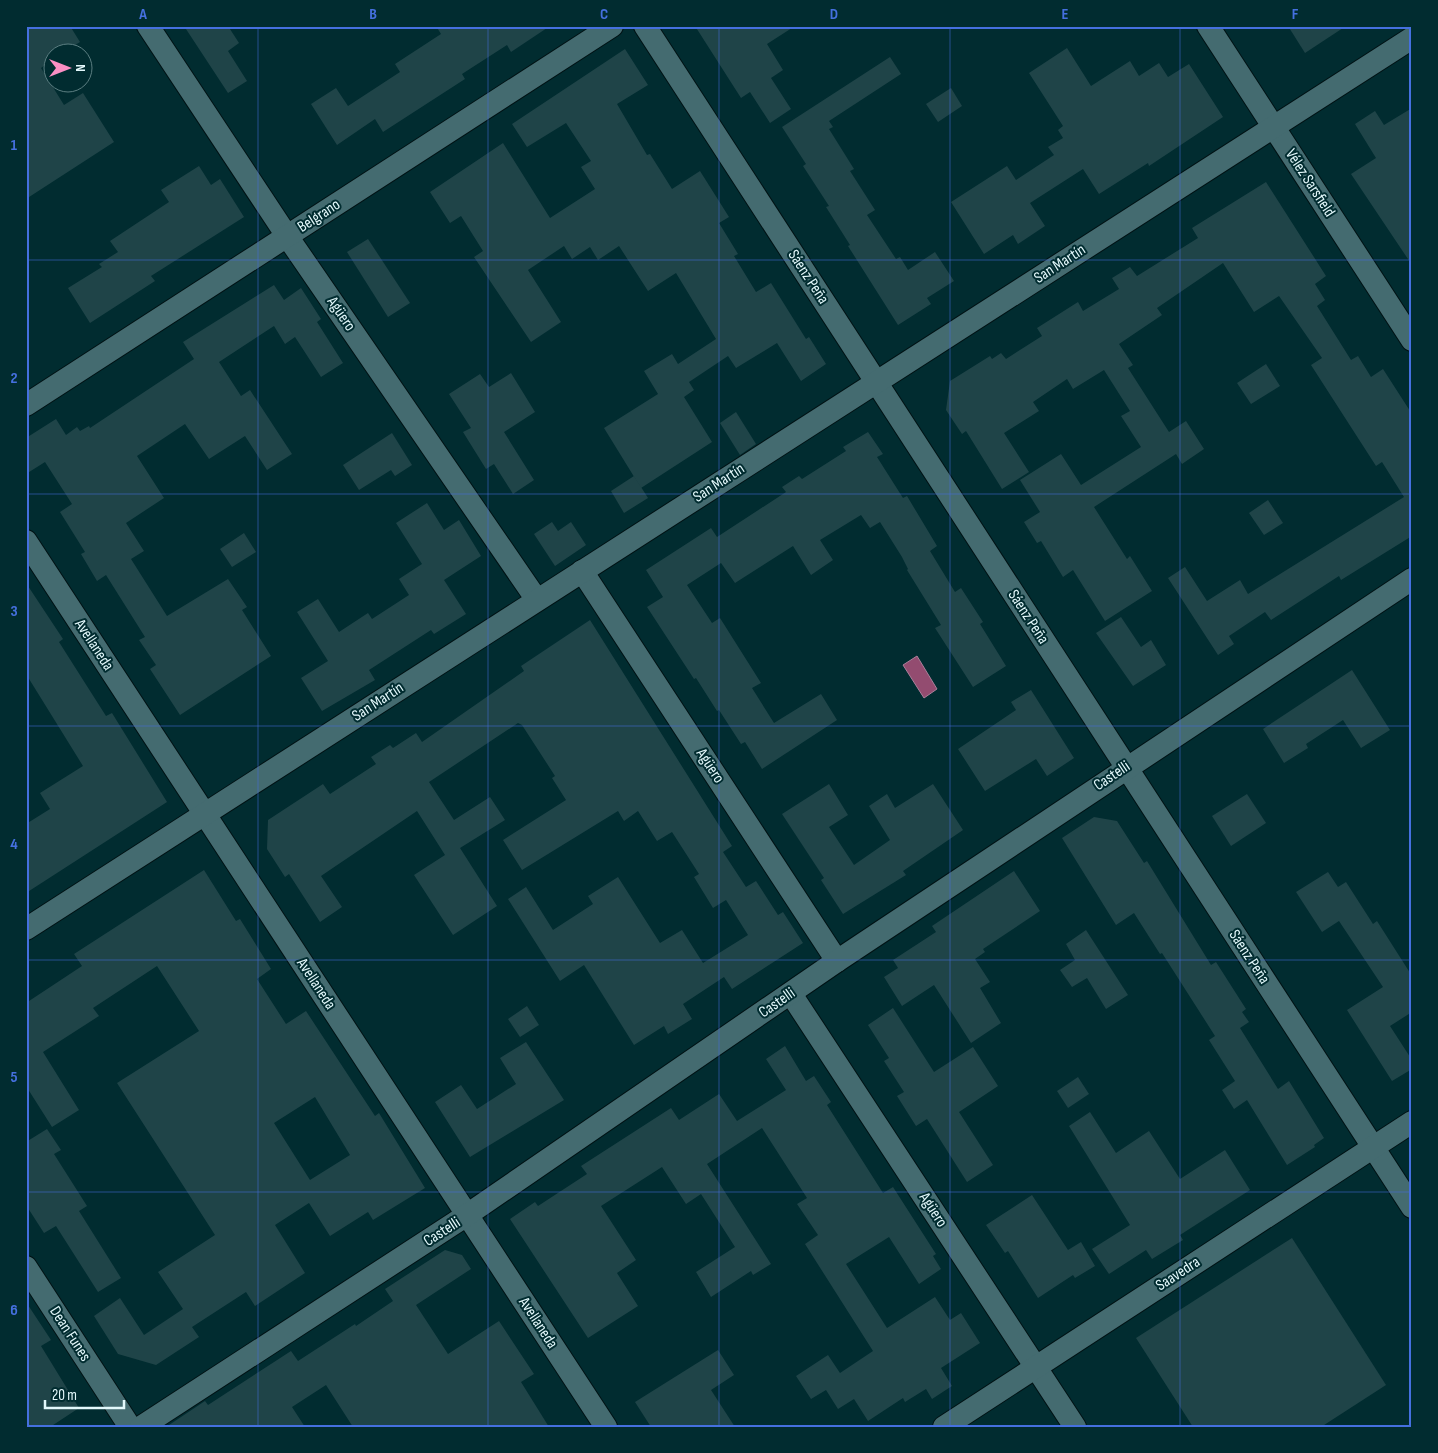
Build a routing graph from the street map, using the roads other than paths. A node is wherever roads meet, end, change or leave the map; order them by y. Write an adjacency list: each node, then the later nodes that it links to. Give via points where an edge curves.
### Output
1 (148, 26): 7 (street, Agüero)
2 (612, 26): 7 (street, Belgrano)
3 (645, 26): 9 (street, Sáenz Peña)
4 (1208, 26): 6 (street, Vélez Sarsfield)
5 (1412, 38): 6 (street, San Martín)
6 (1273, 127): 8 (street, Vélez Sarsfield); 9 (street, San Martín)
7 (287, 236): 10 (street, Belgrano); 14 (street, Agüero)
8 (1412, 340)
9 (876, 382): 12 (street, San Martín); 15 (street, Sáenz Peña)
10 (26, 405)
11 (26, 541): 16 (street, Avellaneda)
12 (582, 571): 14 (street, San Martín); 18 (street, Agüero)
13 (1412, 579): 15 (street, Castelli)
14 (537, 600): 16 (street, San Martín)
15 (1126, 767): 18 (street, Castelli); 21 (street, Sáenz Peña)
16 (204, 814): 17 (street, San Martín); 23 (street, Avellaneda)
17 (26, 929)
18 (837, 960): 19 (street, Castelli)
19 (791, 994): 23 (street, Castelli); 25 (street, Agüero)
20 (1412, 1122): 21 (street, Saavedra)
21 (1373, 1147): 22 (street, Sáenz Peña); 25 (street, Saavedra)
22 (1412, 1207)
23 (467, 1215): 27 (street, Castelli); 28 (street, Avellaneda)
24 (26, 1267): 26 (street, Dean Funes)
25 (1036, 1366): 29 (street, Saavedra); 30 (street, Agüero)
26 (130, 1427)
27 (141, 1427)
28 (606, 1427)
29 (944, 1427)
30 (1075, 1427)

